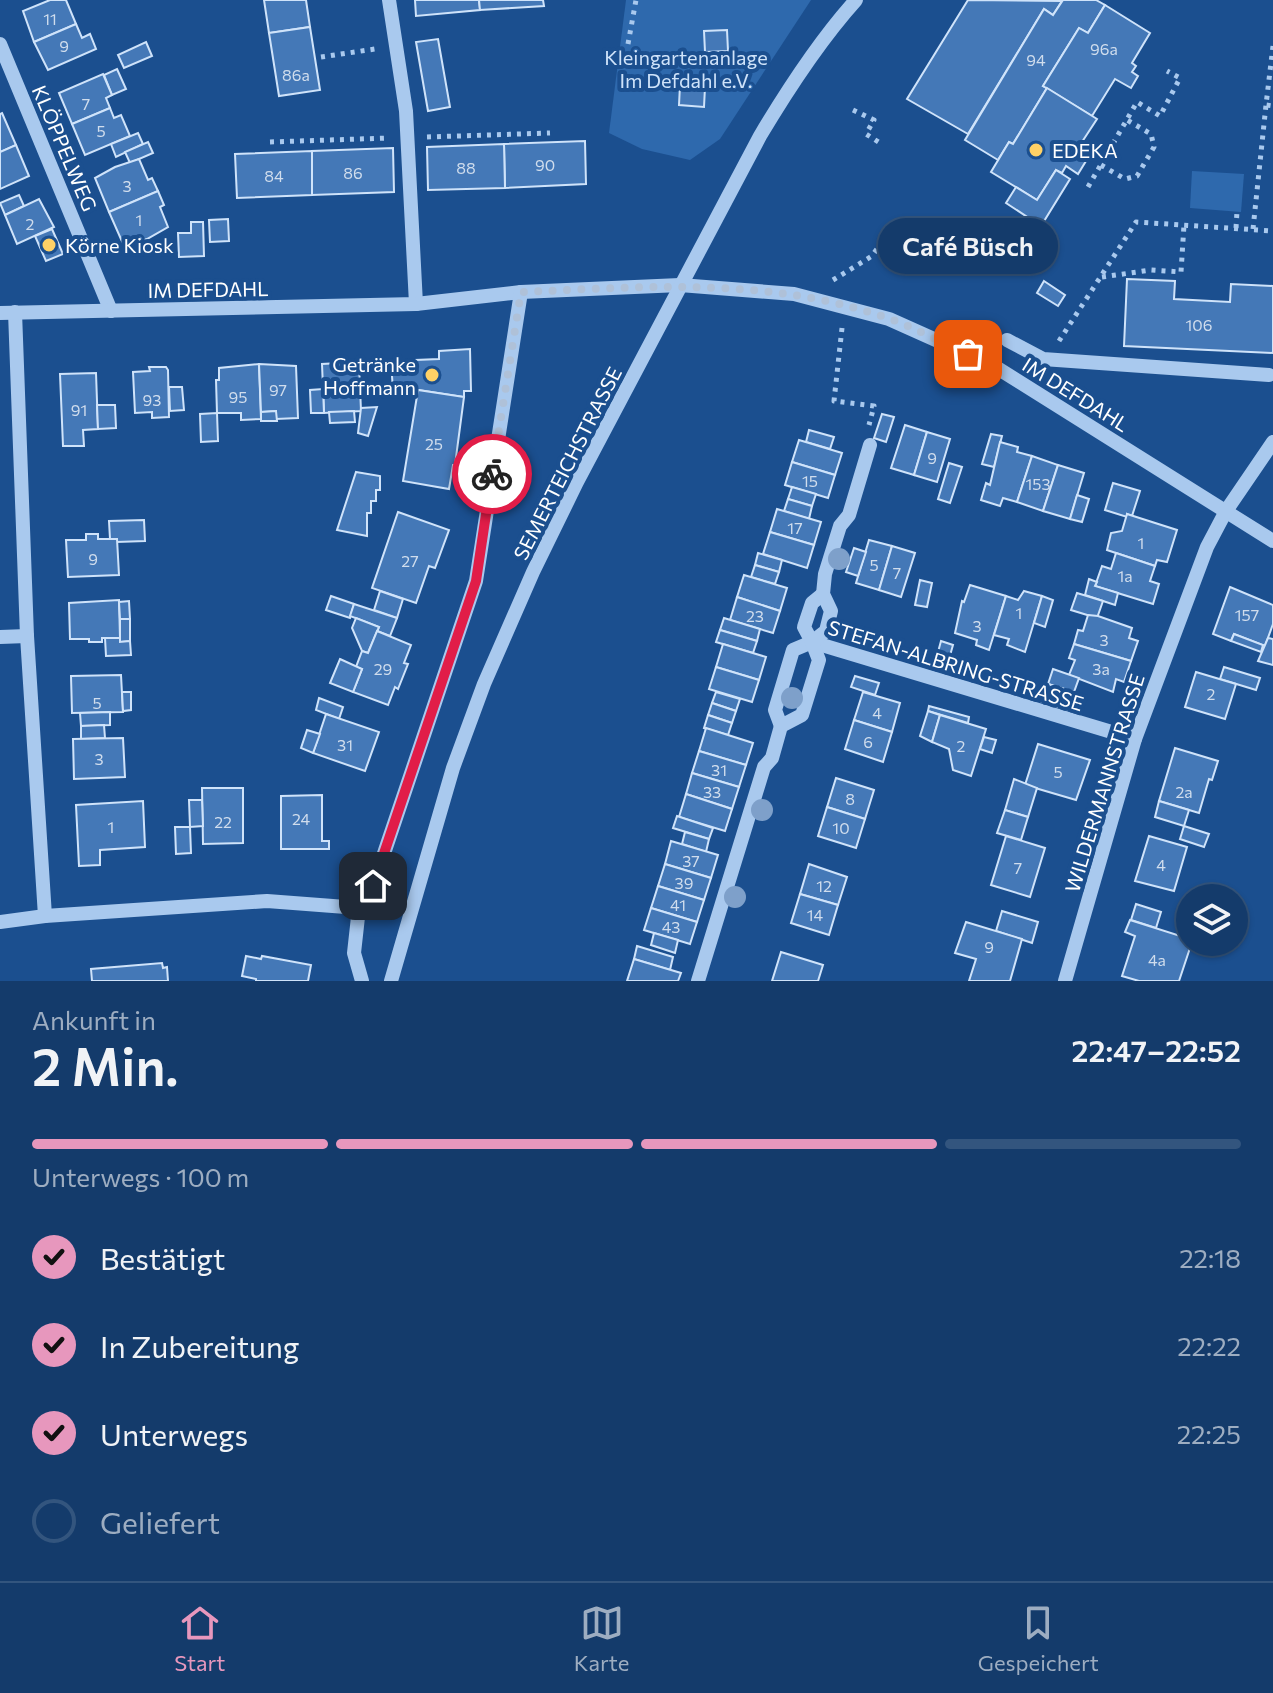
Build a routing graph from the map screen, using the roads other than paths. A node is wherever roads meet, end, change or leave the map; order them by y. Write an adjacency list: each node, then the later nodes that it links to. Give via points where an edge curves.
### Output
1 (389, 0): 6 (street, via 406,111)
2 (856, 0): 4 (street, SEMERTEICHSTRASSE, via 778,105)
3 (0, 44): 7 (street, KLÖPPELWEG)
4 (680, 285): 5 (street, IM DEFDAHL); 13 (street, IM DEFDAHL, via 794,294 889,319 994,366); 25 (street, SEMERTEICHSTRASSE, via 533,572 484,684 453,768)
5 (521, 292): 6 (street, IM DEFDAHL); 21 (street, SEMERTEICHSTRASSE, via 476,581 373,886)
6 (416, 304): 7 (street, IM DEFDAHL)
7 (111, 311): 8 (street, IM DEFDAHL)
8 (7, 313): 16 (street)
9 (1007, 340): 10 (street, via 1047,359)
10 (1269, 375)
11 (1273, 442): 13 (street, WILDERMANNSTRASSE)
12 (870, 445): 15 (street, STEFAN-ALBRING-STRASSE, via 849,515 840,526)
13 (1226, 511): 14 (street, IM DEFDAHL); 20 (street, WILDERMANNSTRASSE, via 1207,547)
14 (1273, 541)
15 (823, 594): 18 (street, STEFAN-ALBRING-STRASSE, via 812,603 804,627); 18 (street, STEFAN-ALBRING-STRASSE, via 831,611 826,631)
16 (27, 636): 17 (street); 22 (street)
17 (0, 637)
18 (812, 642): 19 (street, STEFAN-ALBRING-STRASSE, via 793,650 775,710); 19 (street, STEFAN-ALBRING-STRASSE, via 819,660 802,715); 20 (street, STEFAN-ALBRING-STRASSE)
19 (781, 726): 26 (street, STEFAN-ALBRING-STRASSE)
20 (1135, 739): 27 (street, WILDERMANNSTRASSE)
21 (359, 908): 22 (street, via 267,901); 24 (street, SEMERTEICHSTRASSE, via 354,953)
22 (45, 916): 23 (street)
23 (0, 922)
24 (362, 981)
25 (391, 981)
26 (698, 981)
27 (1065, 981)

